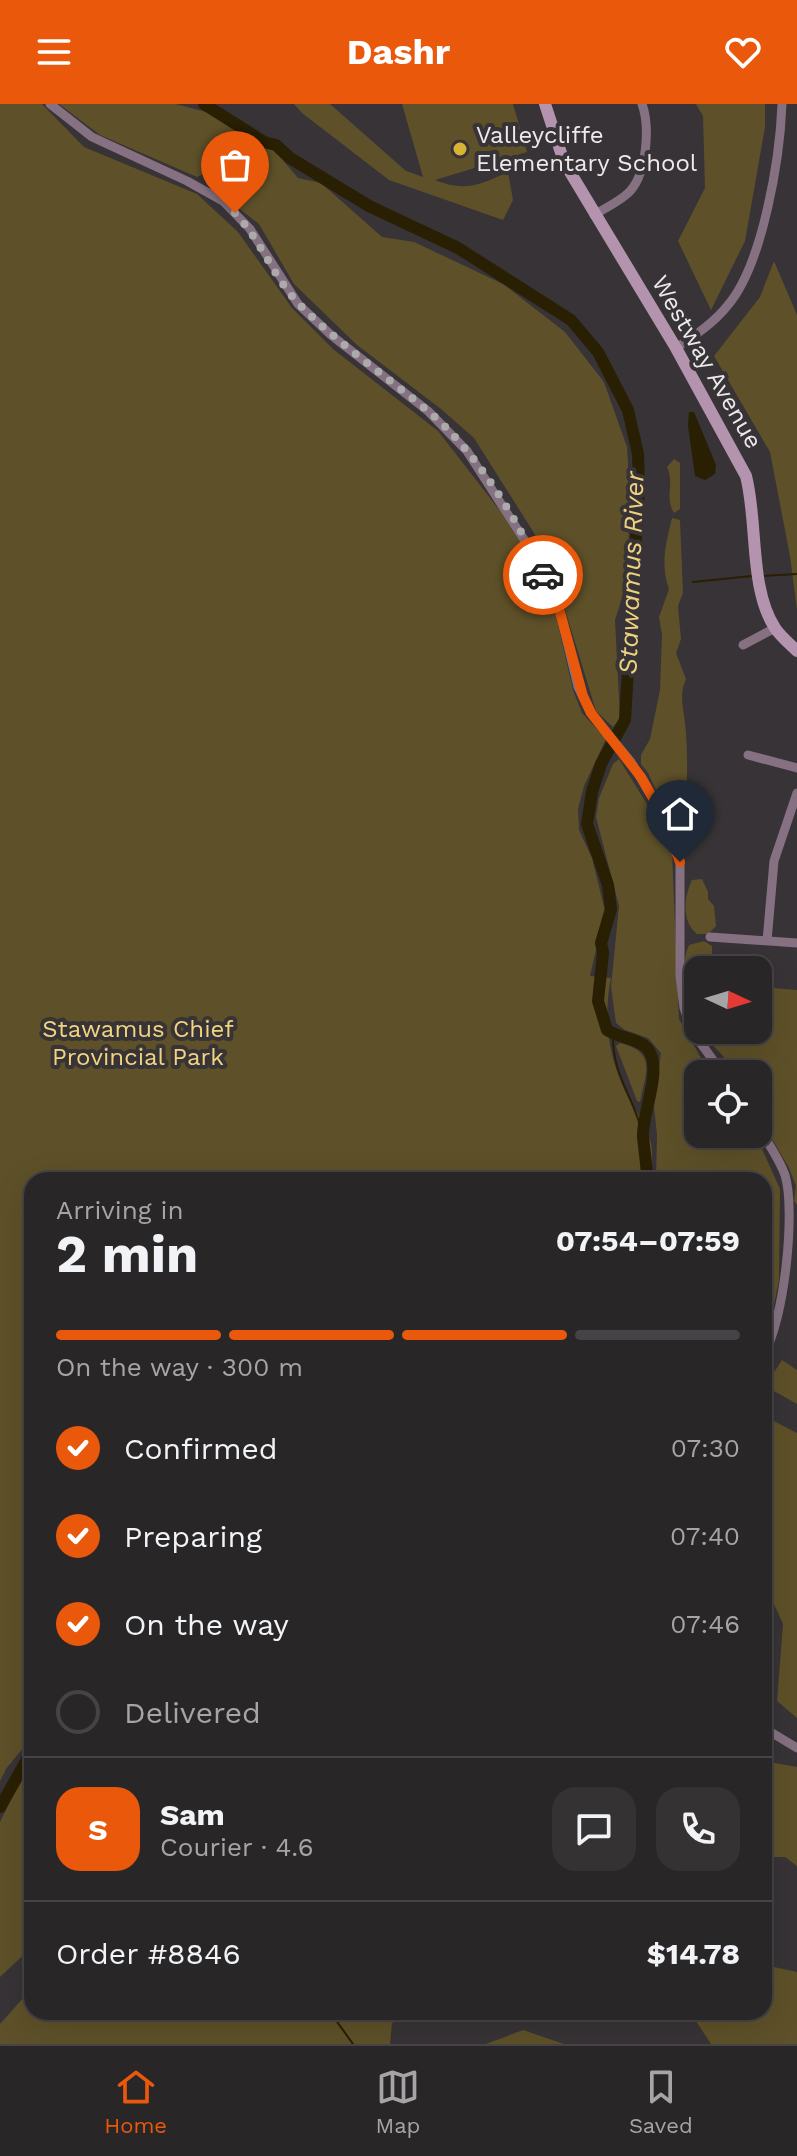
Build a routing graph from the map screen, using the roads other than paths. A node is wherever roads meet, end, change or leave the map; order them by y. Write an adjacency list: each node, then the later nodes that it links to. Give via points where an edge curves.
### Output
1 (50, 104): 16 (street, via 92,137 223,201 250,229 298,304 450,432 502,502 560,612 578,687 658,807 680,862 684,1008 692,1031)
2 (545, 104): 5 (street, Westway Avenue, via 564,162)
3 (642, 104): 5 (street, via 647,134 637,180 630,191)
4 (782, 104): 6 (street, via 763,226 749,270 729,305)
5 (594, 215): 6 (street, Westway Avenue)
6 (676, 348): 7 (street, Westway Avenue, via 746,476 761,592)
7 (775, 628): 8 (street); 9 (street, Westway Avenue)
8 (743, 645)
9 (797, 651)
10 (748, 755): 11 (street)
11 (797, 768)
12 (797, 793): 14 (street, via 774,861)
13 (710, 937): 14 (street)
14 (767, 941): 15 (street)
15 (797, 943)
16 (713, 1060)
17 (771, 1148): 18 (street, via 784,1172 789,1206 780,1309)
18 (772, 1337)
19 (772, 1733): 20 (street)
20 (797, 1748)

